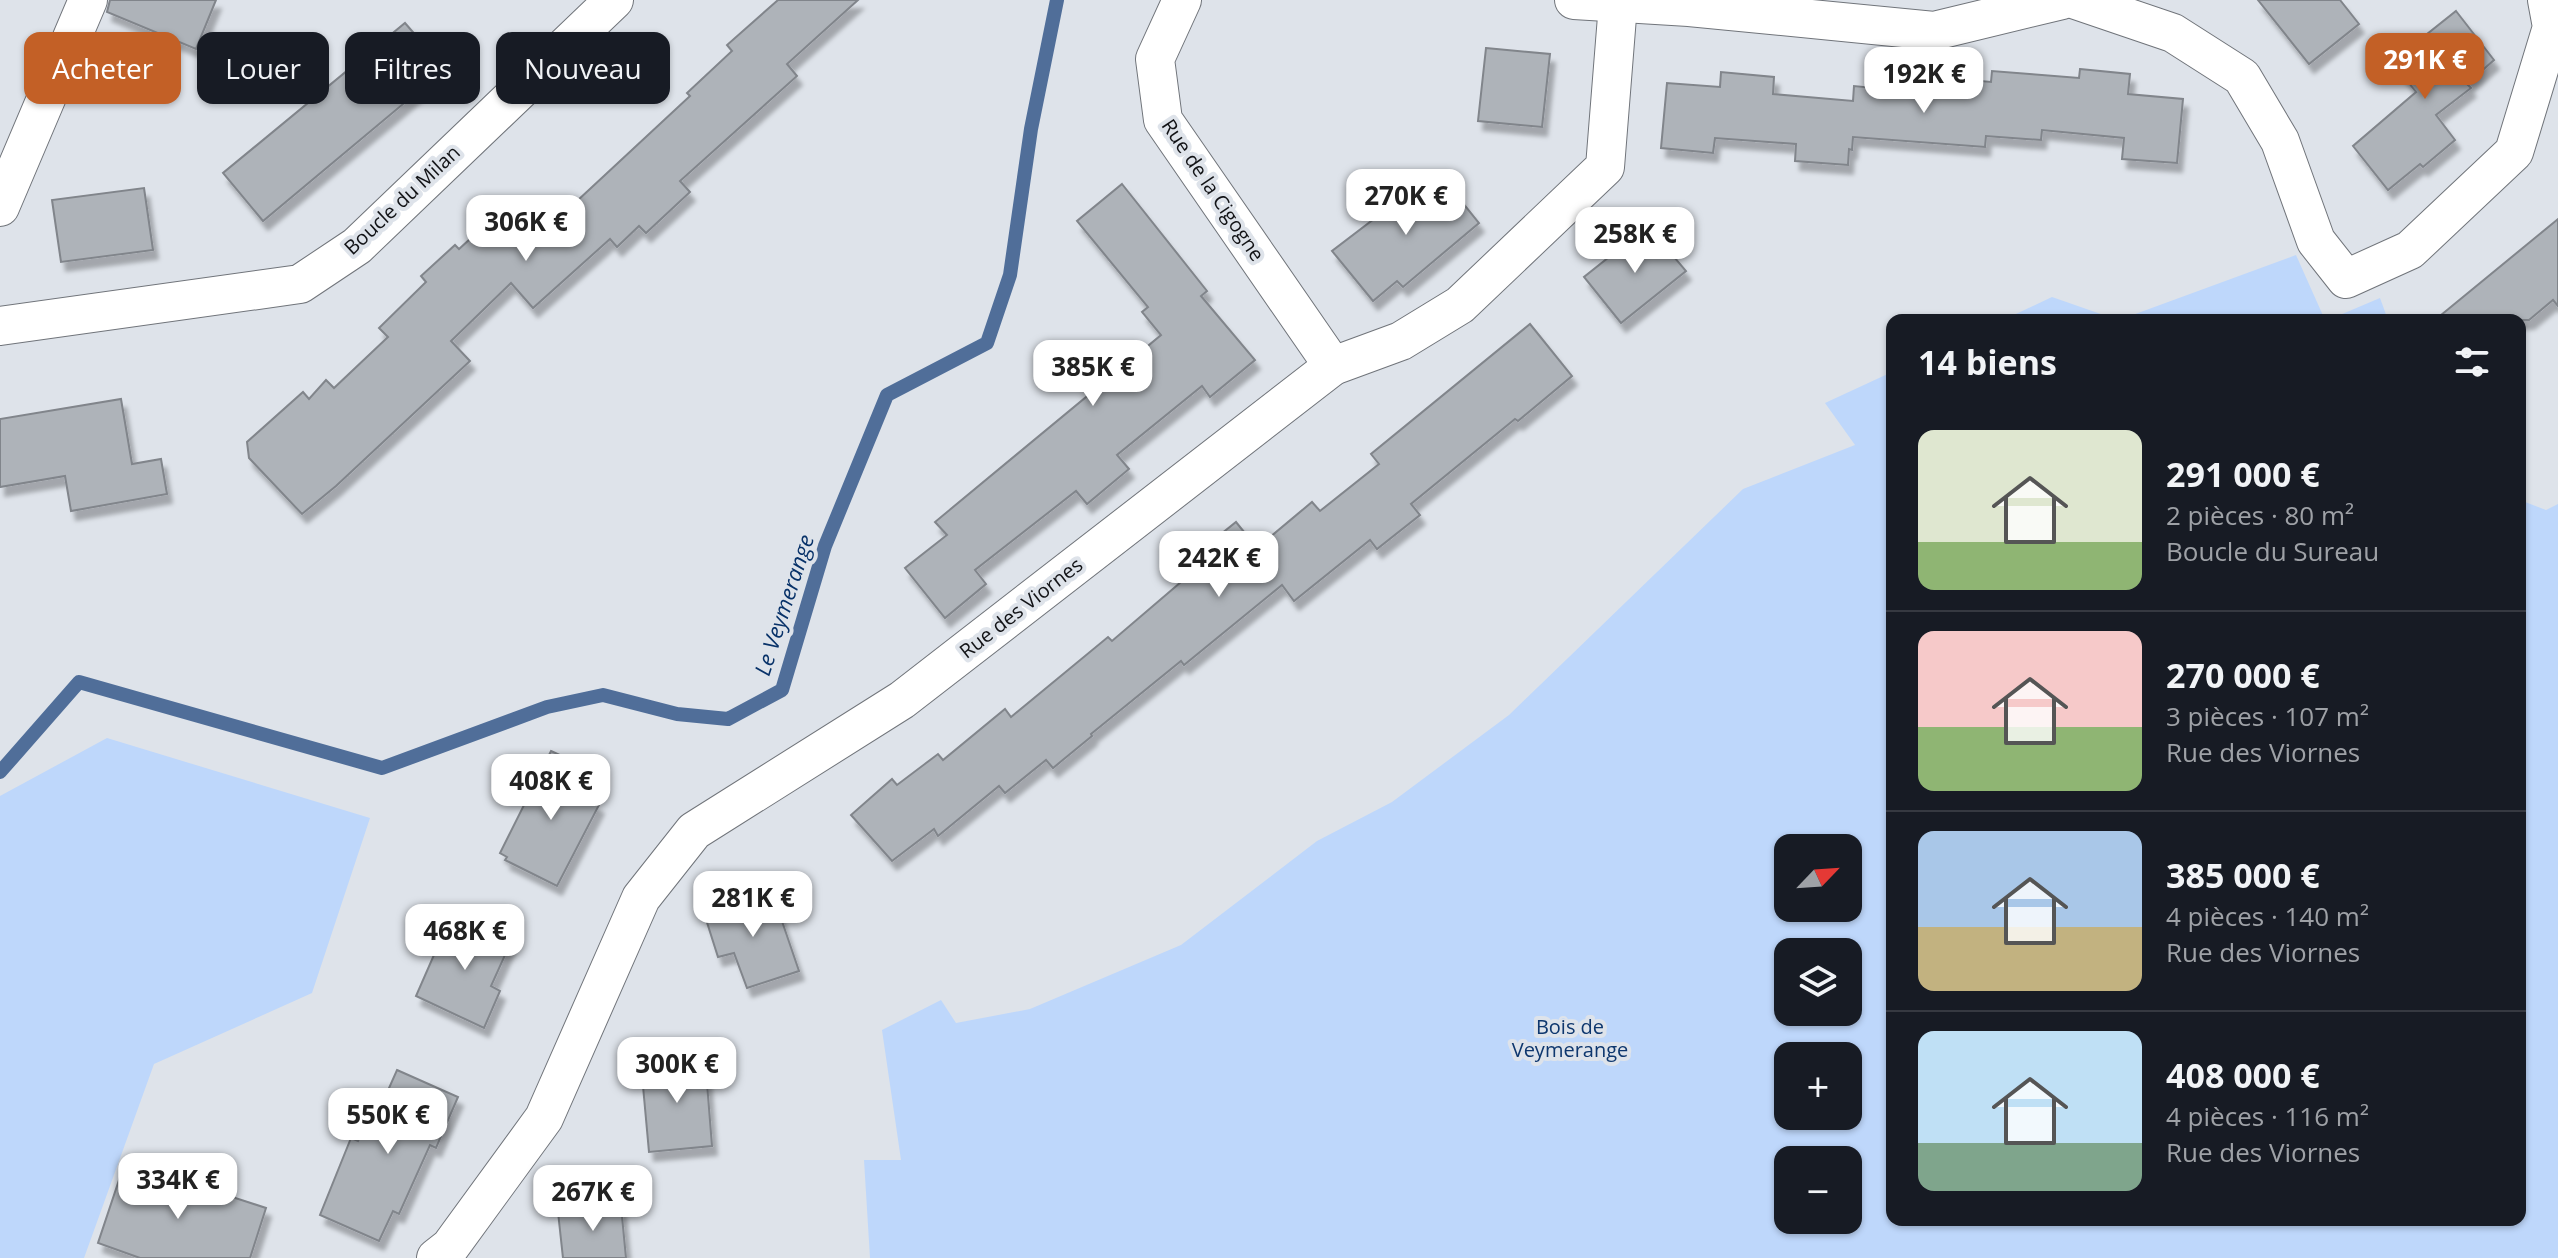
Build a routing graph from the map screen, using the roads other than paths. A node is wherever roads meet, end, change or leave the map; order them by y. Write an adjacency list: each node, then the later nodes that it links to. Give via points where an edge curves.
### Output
1 (88, 0): 10 (street)
2 (614, 0): 11 (street, Boucle du Milan, via 357,246 300,284)
3 (1182, 0): 12 (street, Rue de la Cigogne, via 1155,59 1163,120)
4 (1574, 0): 9 (street)
5 (2062, 0): 8 (street, via 1934,31)
6 (2076, 0): 7 (street, via 2173,33 2242,77 2280,141 2316,241 2346,279 2410,250 2514,152 2552,27)
7 (2547, 0)
8 (1689, 3): 9 (street)
9 (1618, 4): 12 (street, Rue des Viornes, via 1605,167 1460,305 1401,341)
10 (0, 207)
11 (0, 326)
12 (1333, 366): 13 (street, Rue des Viornes, via 902,700 694,831 641,898 544,1118 450,1247)
13 (436, 1258)

